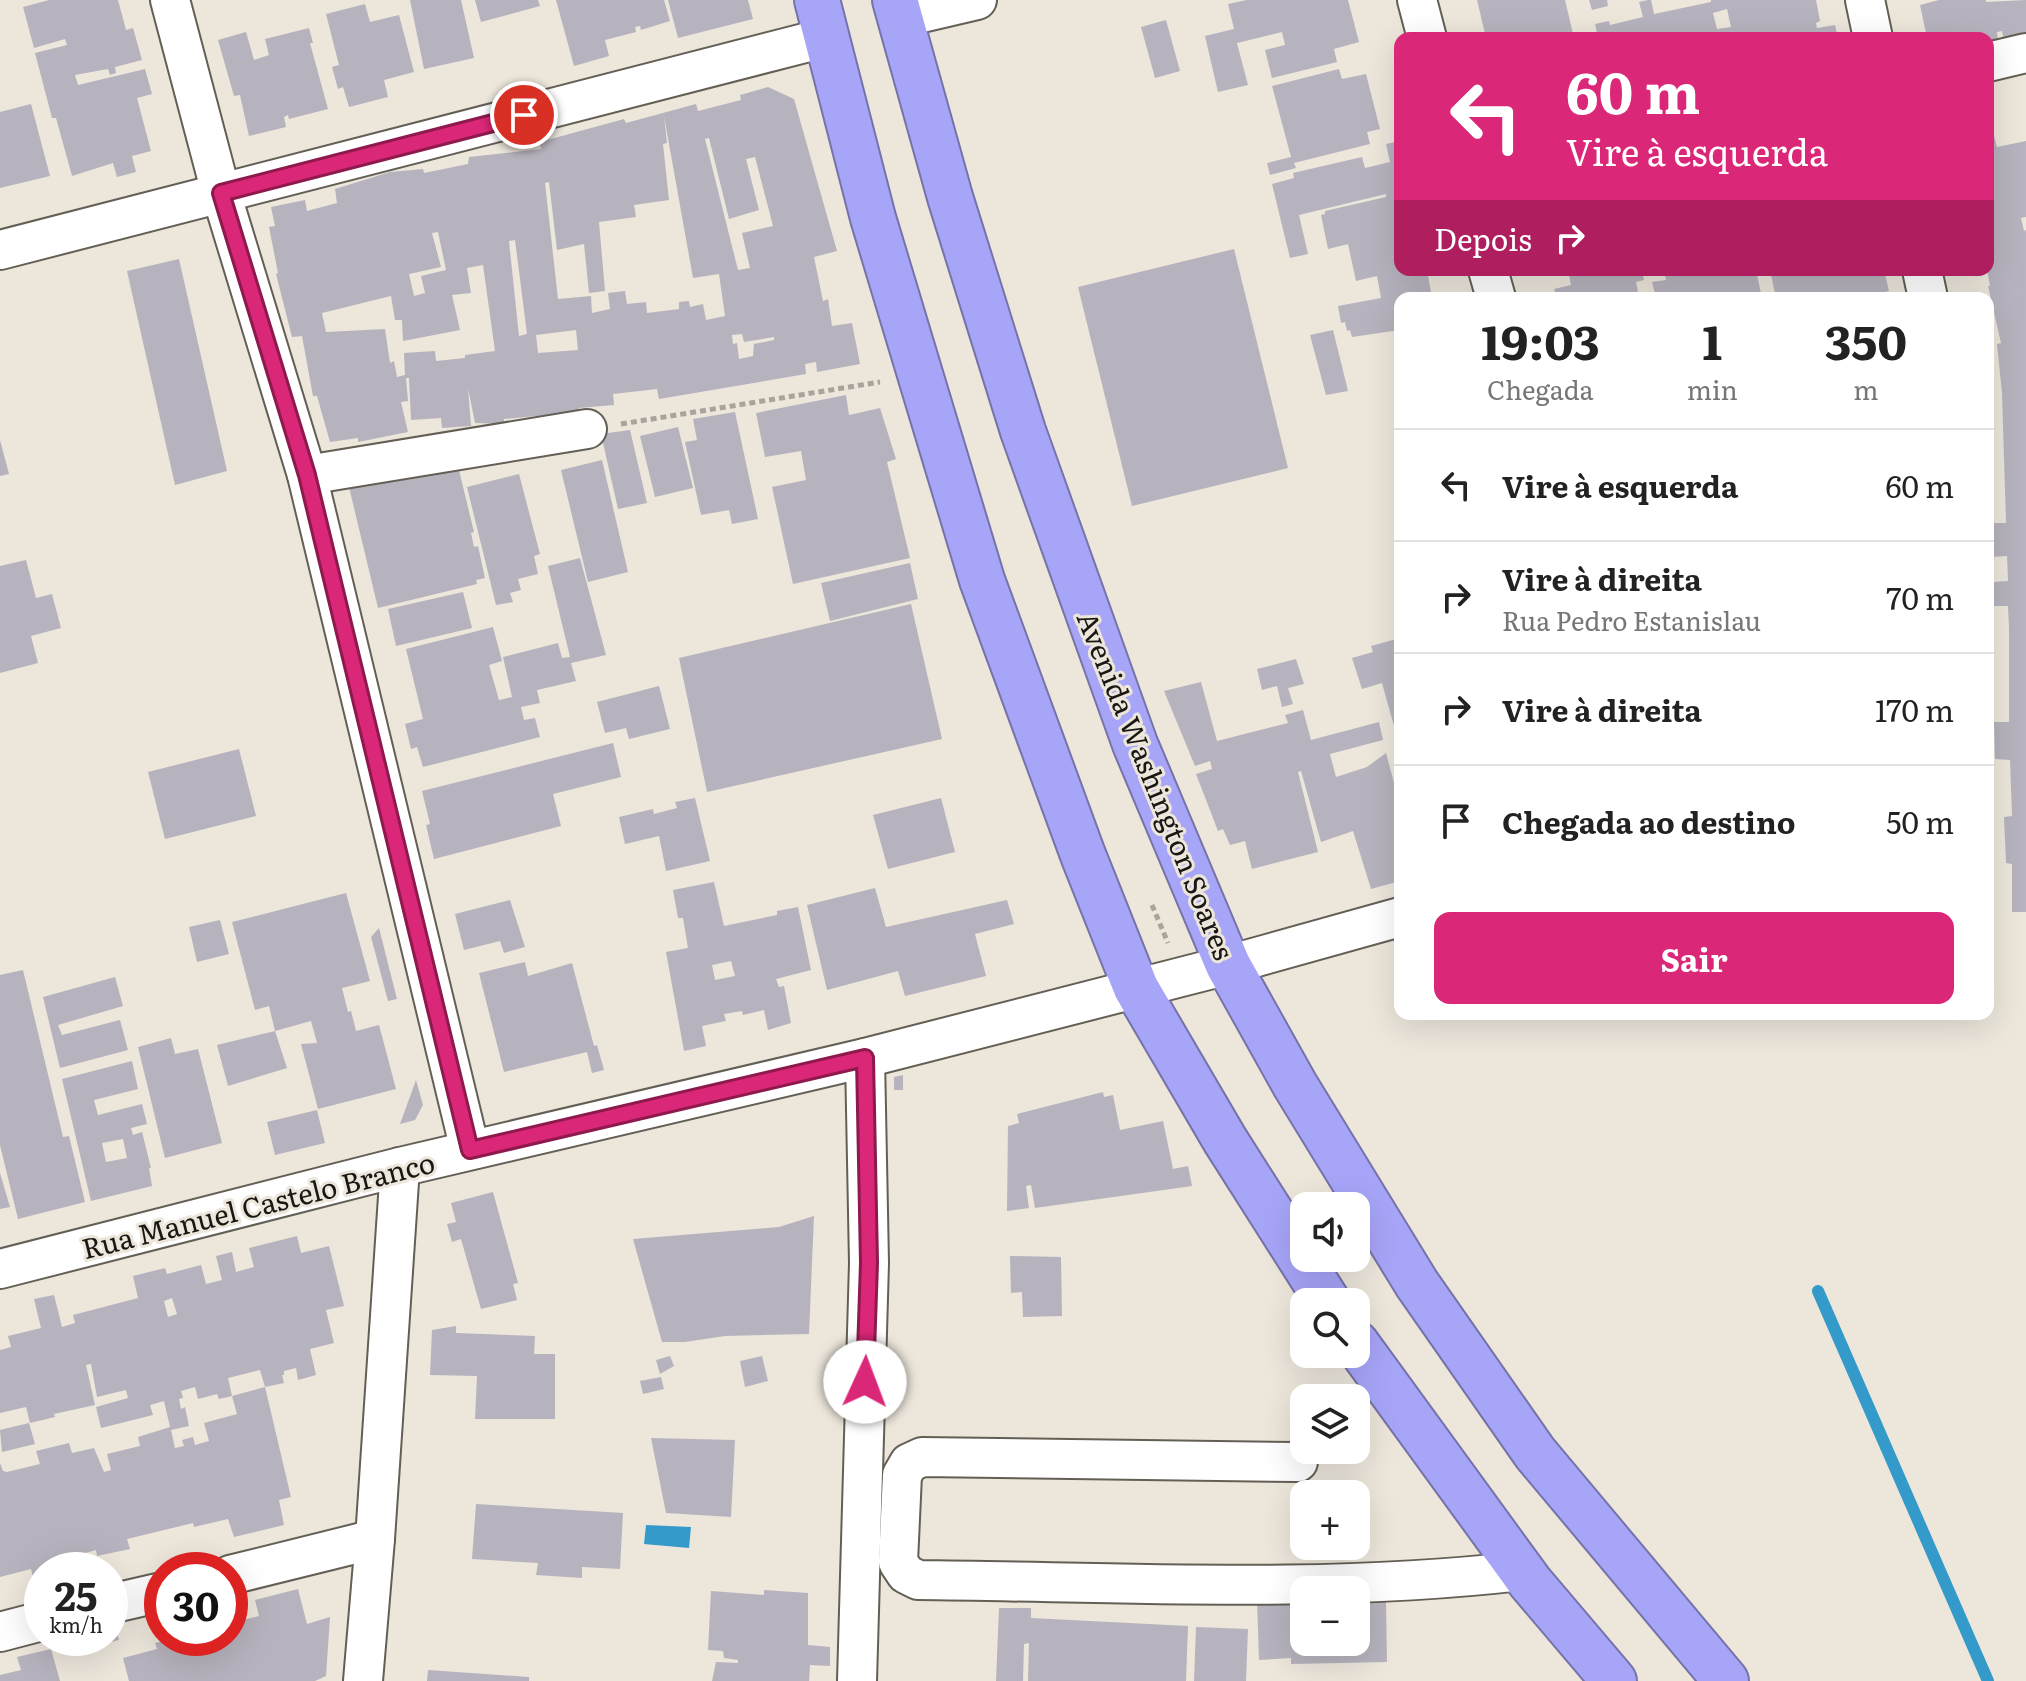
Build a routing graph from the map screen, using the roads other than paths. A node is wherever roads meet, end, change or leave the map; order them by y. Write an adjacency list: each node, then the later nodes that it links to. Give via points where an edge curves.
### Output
1 (170, 0): 11 (street)
2 (977, 0): 5 (street)
3 (1417, 0): 7 (street)
4 (1865, 0): 8 (street)
5 (898, 9): 16 (highway, Avenida Washington Soares, via 1023,431 1135,744)
6 (822, 18): 11 (street); 17 (highway, via 873,218 1003,639)
7 (1425, 32)
8 (1872, 32)
9 (2026, 53): 10 (street)
10 (1994, 61)
11 (221, 193): 12 (street); 14 (street)
12 (0, 250)
13 (587, 429): 14 (street)
14 (307, 475): 19 (street)
15 (1394, 919): 16 (street, Rua Manuel Castelo Branco)
16 (1228, 965): 17 (street, Rua Manuel Castelo Branco); 33 (highway, Avenida Washington Soares, via 1417,1284 1535,1453)
17 (1136, 988): 18 (street, Rua Manuel Castelo Branco); 22 (highway)
18 (865, 1058): 19 (street, Rua Manuel Castelo Branco); 32 (street, via 869,1263)
19 (470, 1150): 20 (street, Rua Manuel Castelo Branco)
20 (400, 1167): 21 (street, Rua Manuel Castelo Branco); 25 (street)
21 (0, 1269)
22 (1319, 1288)
23 (1370, 1362): 27 (highway)
24 (1290, 1462): 27 (street, via 922,1457 909,1463 902,1475 898,1562 918,1580 1362,1584)
25 (375, 1539): 26 (street); 31 (street)
26 (248, 1571)
27 (1521, 1571): 30 (highway)
28 (24, 1626): 29 (street)
29 (0, 1632)
30 (1597, 1675)
31 (363, 1681)
32 (857, 1681)
33 (1726, 1681)

